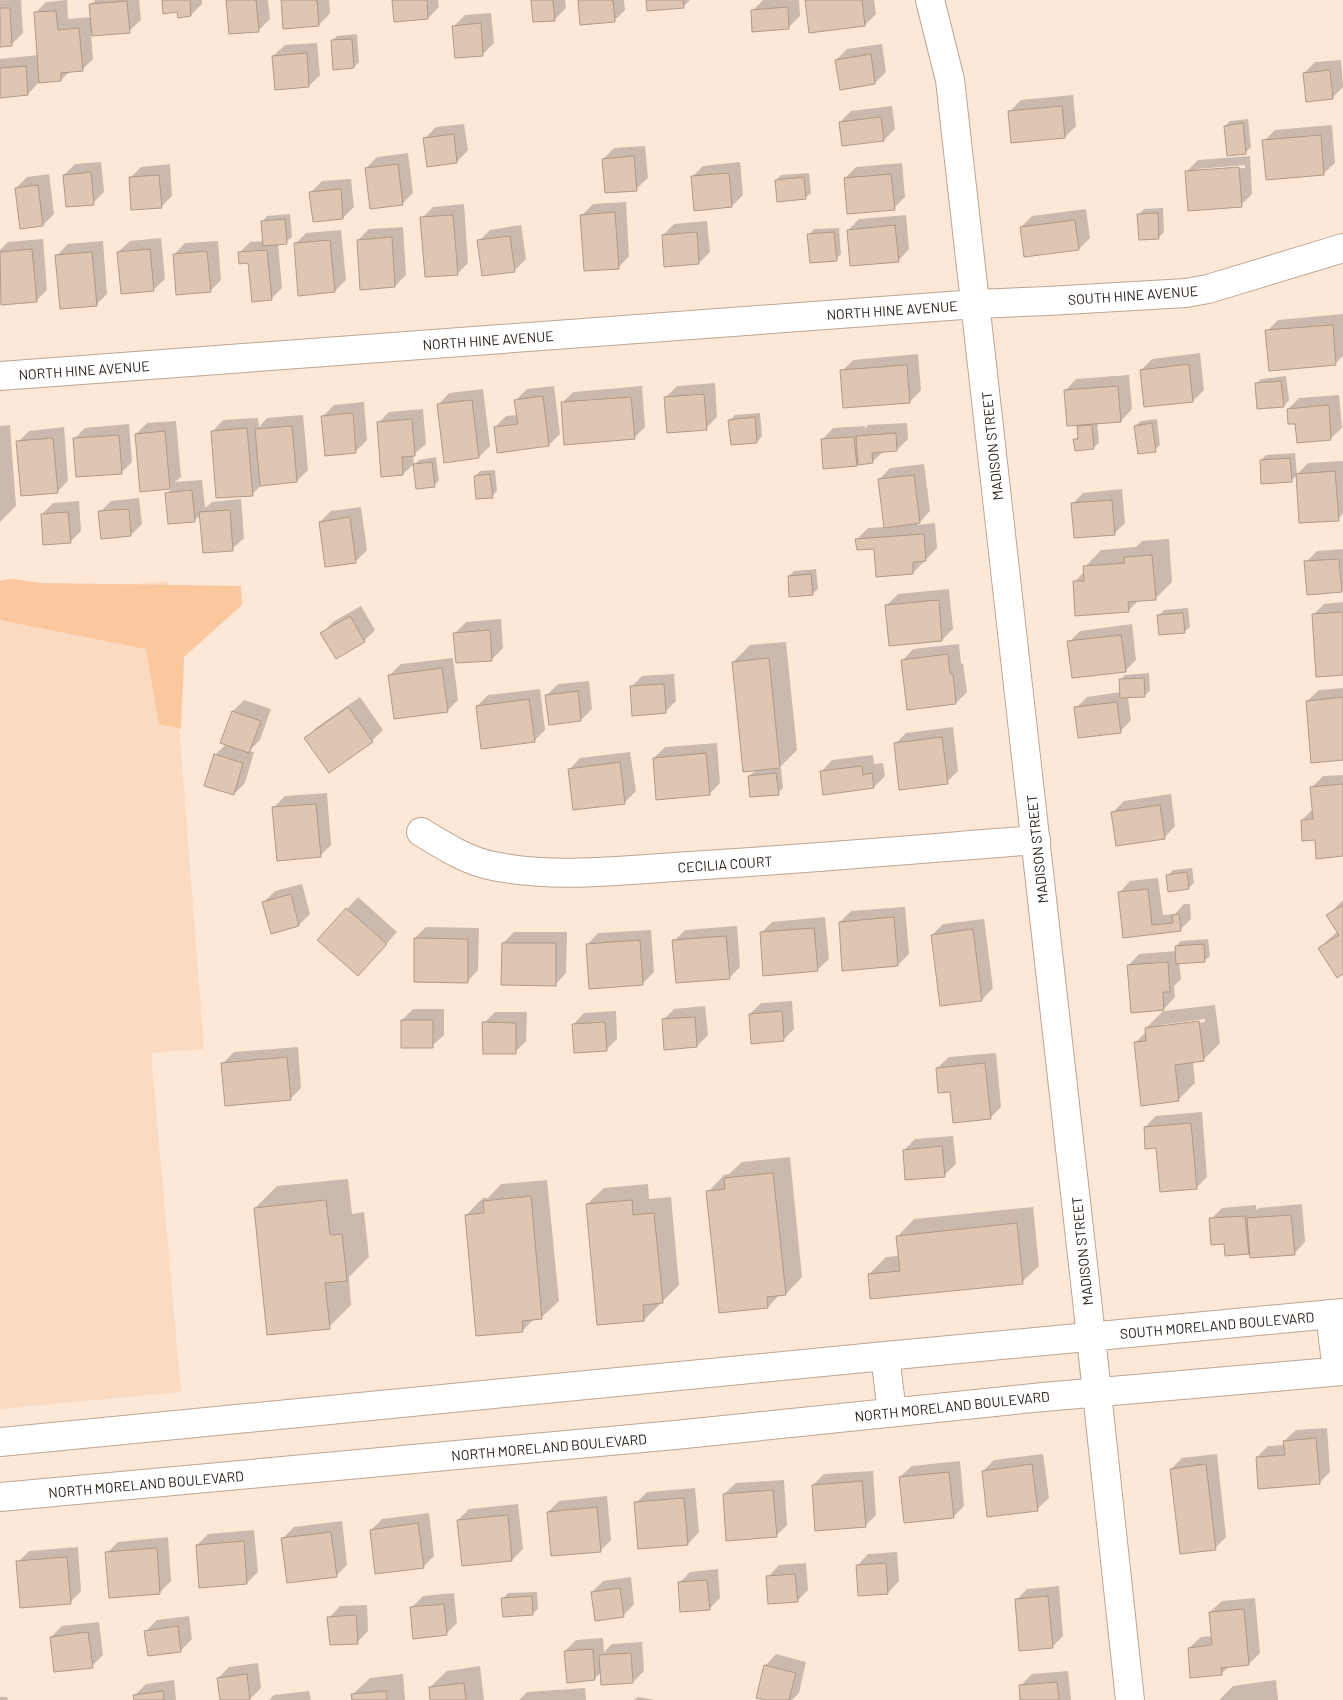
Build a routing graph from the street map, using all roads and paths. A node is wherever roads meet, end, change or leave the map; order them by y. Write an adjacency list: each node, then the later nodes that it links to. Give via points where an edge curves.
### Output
1 (930, 0): 3 (street, MADISON STREET, via 950,80)
2 (1343, 248): 3 (street, SOUTH HINE AVENUE, via 1186,293)
3 (976, 304): 4 (street, NORTH HINE AVENUE); 6 (street, MADISON STREET)
4 (0, 376)
5 (421, 832): 6 (street, CECILIA COURT, via 468,858 492,866 575,873)
6 (1036, 840): 8 (street, MADISON STREET)
7 (1336, 1314): 8 (street, SOUTH MORELAND BOULEVARD); 10 (street)
8 (1091, 1337): 9 (street); 11 (street, MADISON STREET)
9 (885, 1356): 12 (street); 13 (street)
10 (1340, 1371): 11 (street)
11 (1098, 1392): 12 (street, NORTH MORELAND BOULEVARD); 15 (street, MADISON STREET)
12 (892, 1412): 14 (street, NORTH MORELAND BOULEVARD, via 675,1436)
13 (0, 1442)
14 (0, 1497)
15 (1130, 1700)

